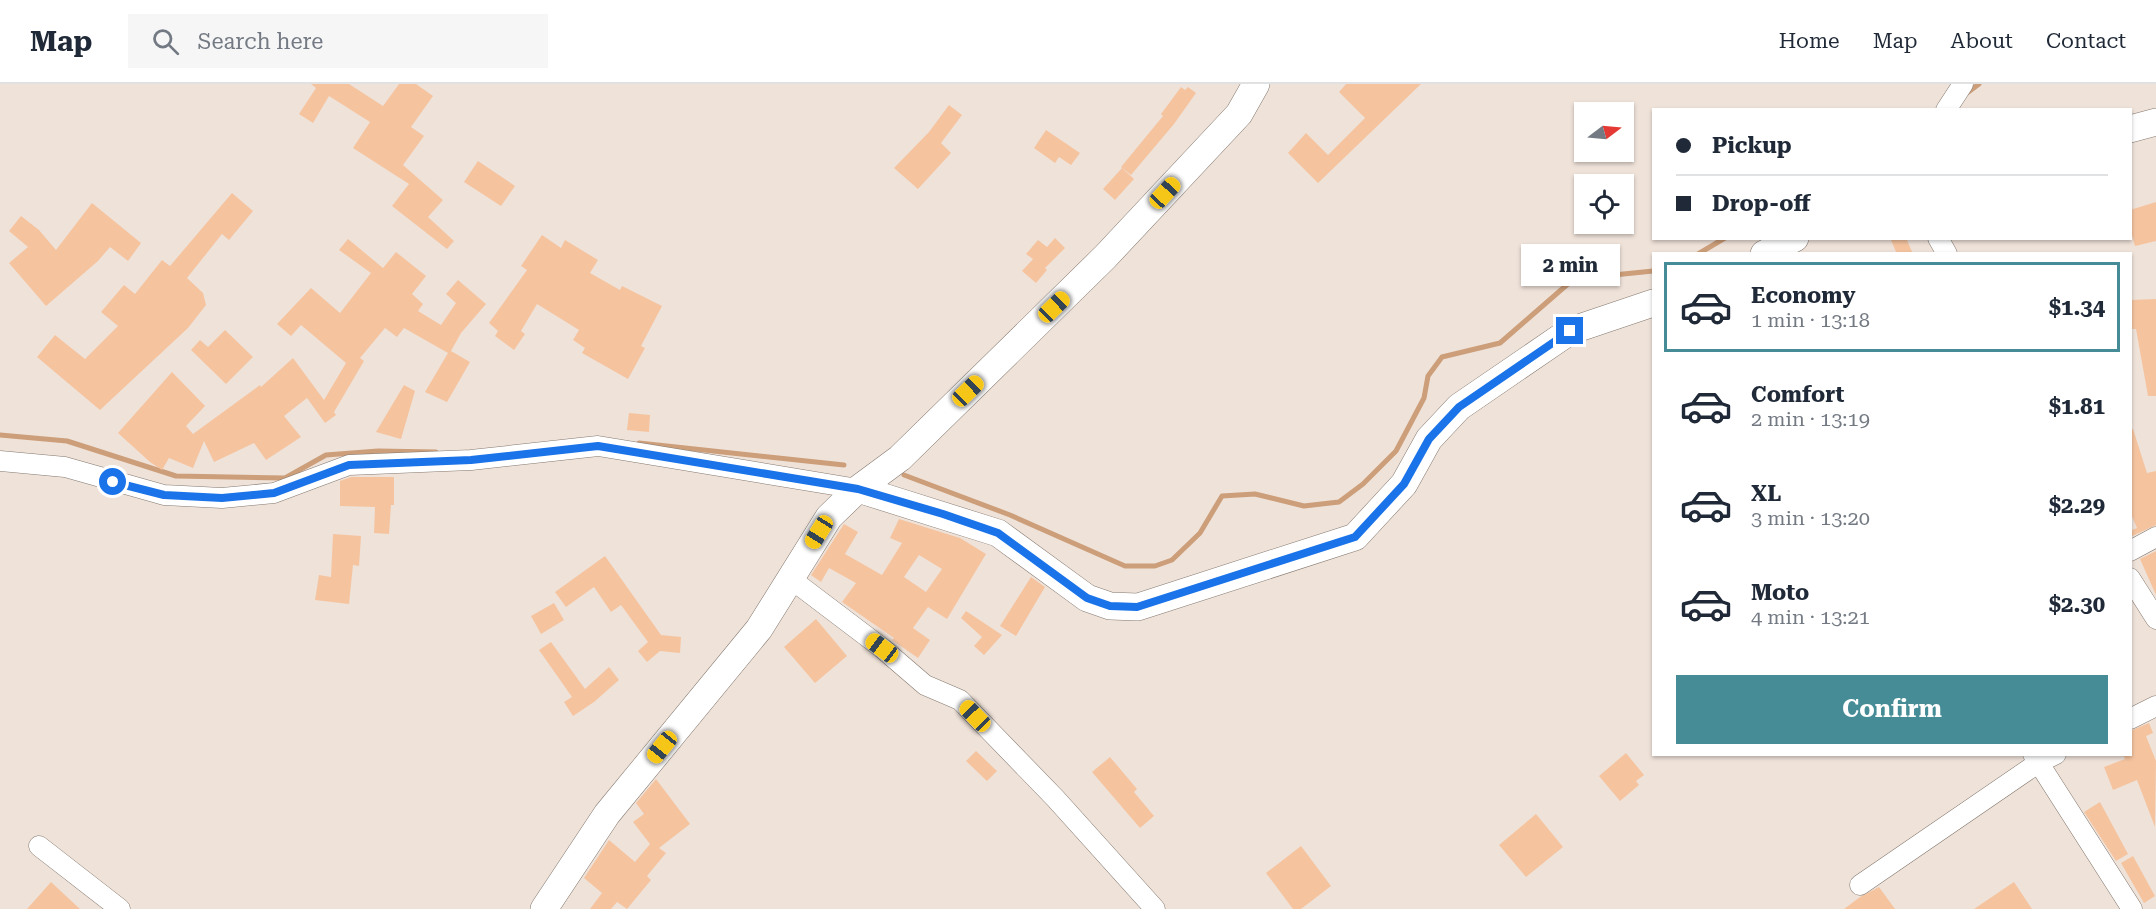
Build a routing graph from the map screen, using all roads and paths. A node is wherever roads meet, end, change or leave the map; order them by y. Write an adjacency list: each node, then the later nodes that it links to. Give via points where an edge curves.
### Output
1 (1256, 84): 10 (street, via 1239,114 1105,256 900,458)
2 (1962, 84): 3 (street)
3 (1947, 108)
4 (2156, 122): 5 (street)
5 (2132, 128)
6 (1791, 240): 7 (street)
7 (1768, 252)
8 (1652, 303): 10 (street, via 1570,331 1459,407 1429,439 1404,484 1355,537 1137,607 1110,606 1087,598 998,533)
9 (0, 461): 10 (street, via 65,467 164,495 222,498 274,493 349,465 471,460 598,446)
10 (858, 489): 13 (street, via 829,517)
11 (2156, 537): 12 (street)
12 (2132, 549)
13 (790, 579): 22 (street, via 759,629 607,814); 23 (street, via 926,684 960,700)
14 (2132, 581): 15 (street)
15 (2156, 619)
16 (2156, 706): 17 (street)
17 (2132, 718)
18 (2042, 757): 20 (street); 24 (street)
19 (39, 846): 21 (street)
20 (1860, 885)
21 (120, 909)
22 (544, 909)
23 (1155, 909)
24 (2132, 909)

